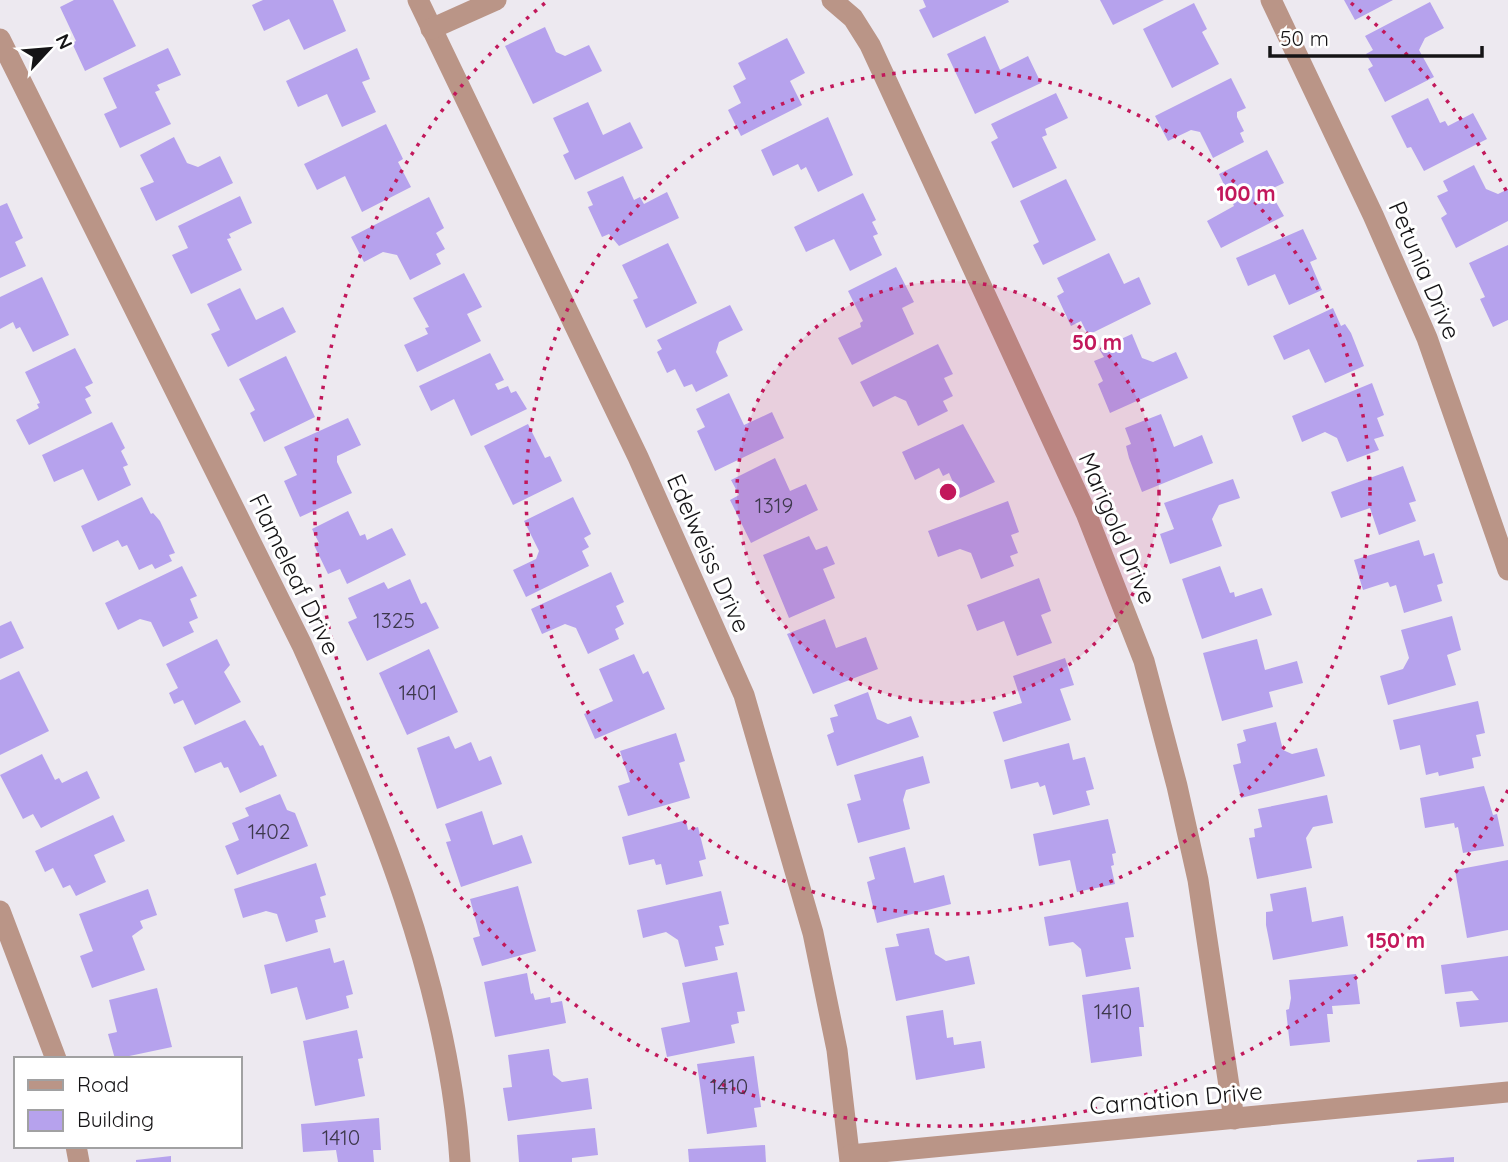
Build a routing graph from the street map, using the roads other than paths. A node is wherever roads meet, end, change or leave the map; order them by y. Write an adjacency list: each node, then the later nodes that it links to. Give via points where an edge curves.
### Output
1 (418, 0): 5 (street, Edelweiss Drive)
2 (496, 0): 5 (street)
3 (832, 0): 11 (street, Marigold Drive, via 853,18 870,45 1086,513 1144,661 1198,880)
4 (1270, 0): 7 (street, Petunia Drive, via 1427,338)
5 (431, 29): 12 (street, Edelweiss Drive, via 638,457 744,695 813,933 837,1050)
6 (1, 43): 13 (street, Flameleaf Drive, via 302,645 340,731 408,908 441,1029)
7 (1508, 570)
8 (0, 911): 9 (street)
9 (55, 1057)
10 (1508, 1092): 11 (street, Carnation Drive)
11 (1234, 1119): 12 (street, Carnation Drive)
12 (850, 1159)
13 (460, 1162)

